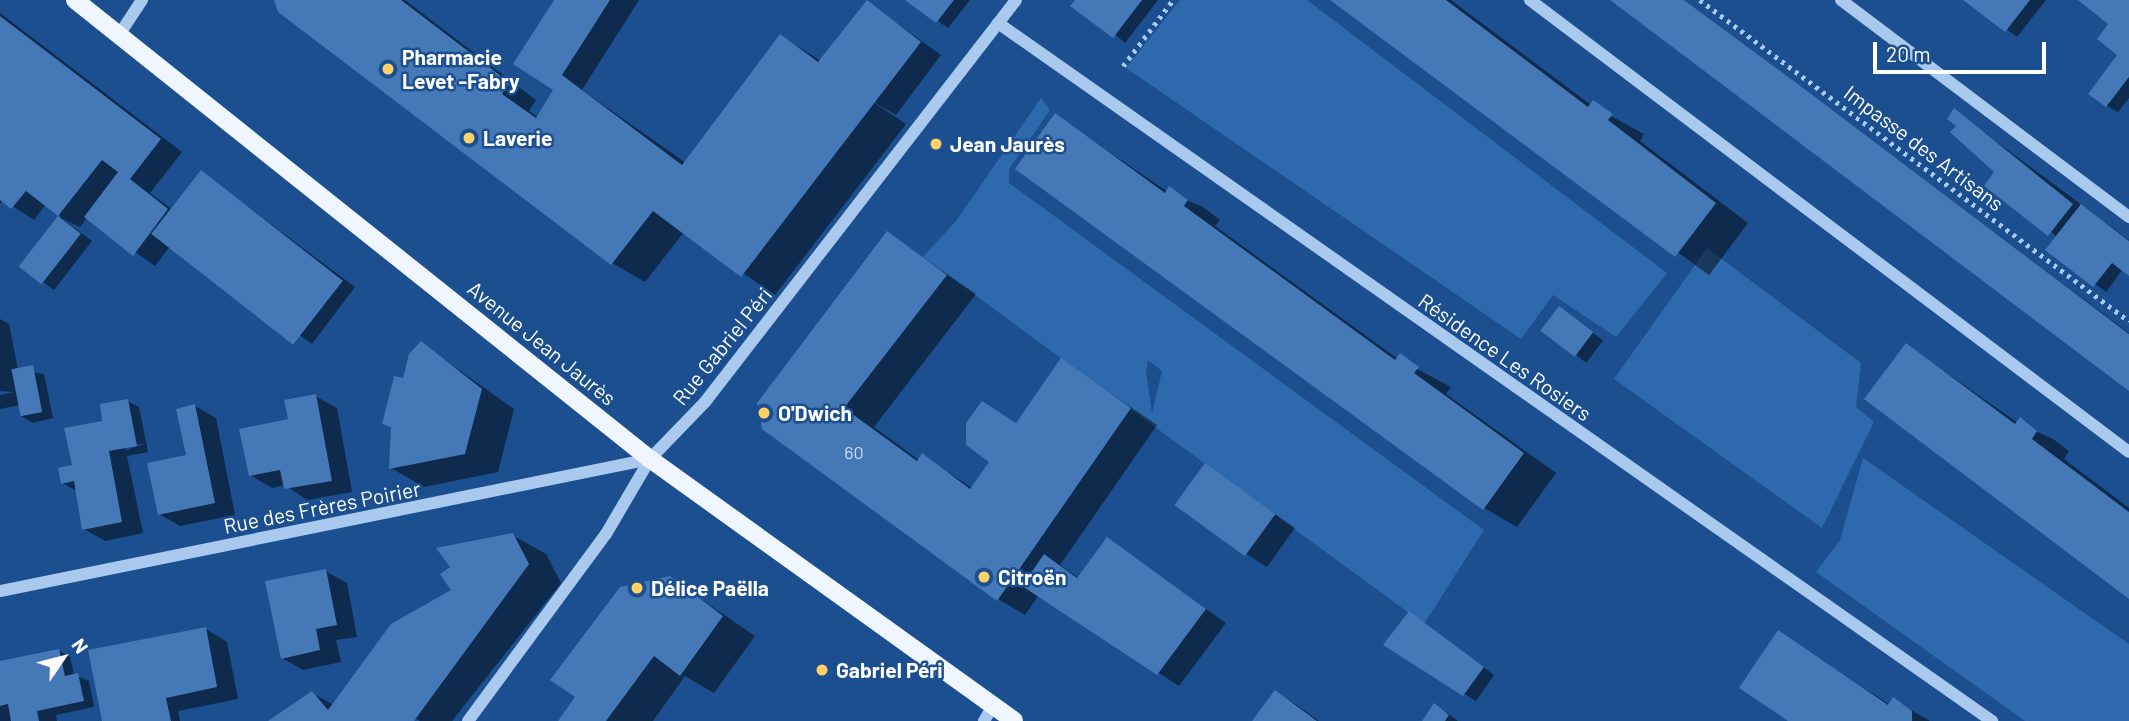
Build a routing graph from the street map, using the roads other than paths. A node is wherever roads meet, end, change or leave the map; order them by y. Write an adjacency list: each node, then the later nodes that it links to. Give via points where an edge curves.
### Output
1 (75, 0): 7 (main road, Avenue Jean Jaurès)
2 (142, 0): 7 (street)
3 (1016, 0): 6 (street, Rue Gabriel Péri)
4 (1530, 0): 9 (street)
5 (1842, 0): 8 (street)
6 (998, 23): 10 (street, Rue Gabriel Péri, via 705,402); 15 (street, Résidence Les Rosiers)
7 (119, 35): 10 (main road, Avenue Jean Jaurès)
8 (2129, 216)
9 (2129, 452)
10 (650, 459): 11 (street, Rue des Frères Poirier); 12 (main road, Avenue Jean Jaurès); 13 (street, Rue Gabriel Péri, via 606,534)
11 (0, 590)
12 (992, 717): 14 (main road, Avenue Jean Jaurès)
13 (468, 721)
14 (1014, 721)
15 (1992, 721)

